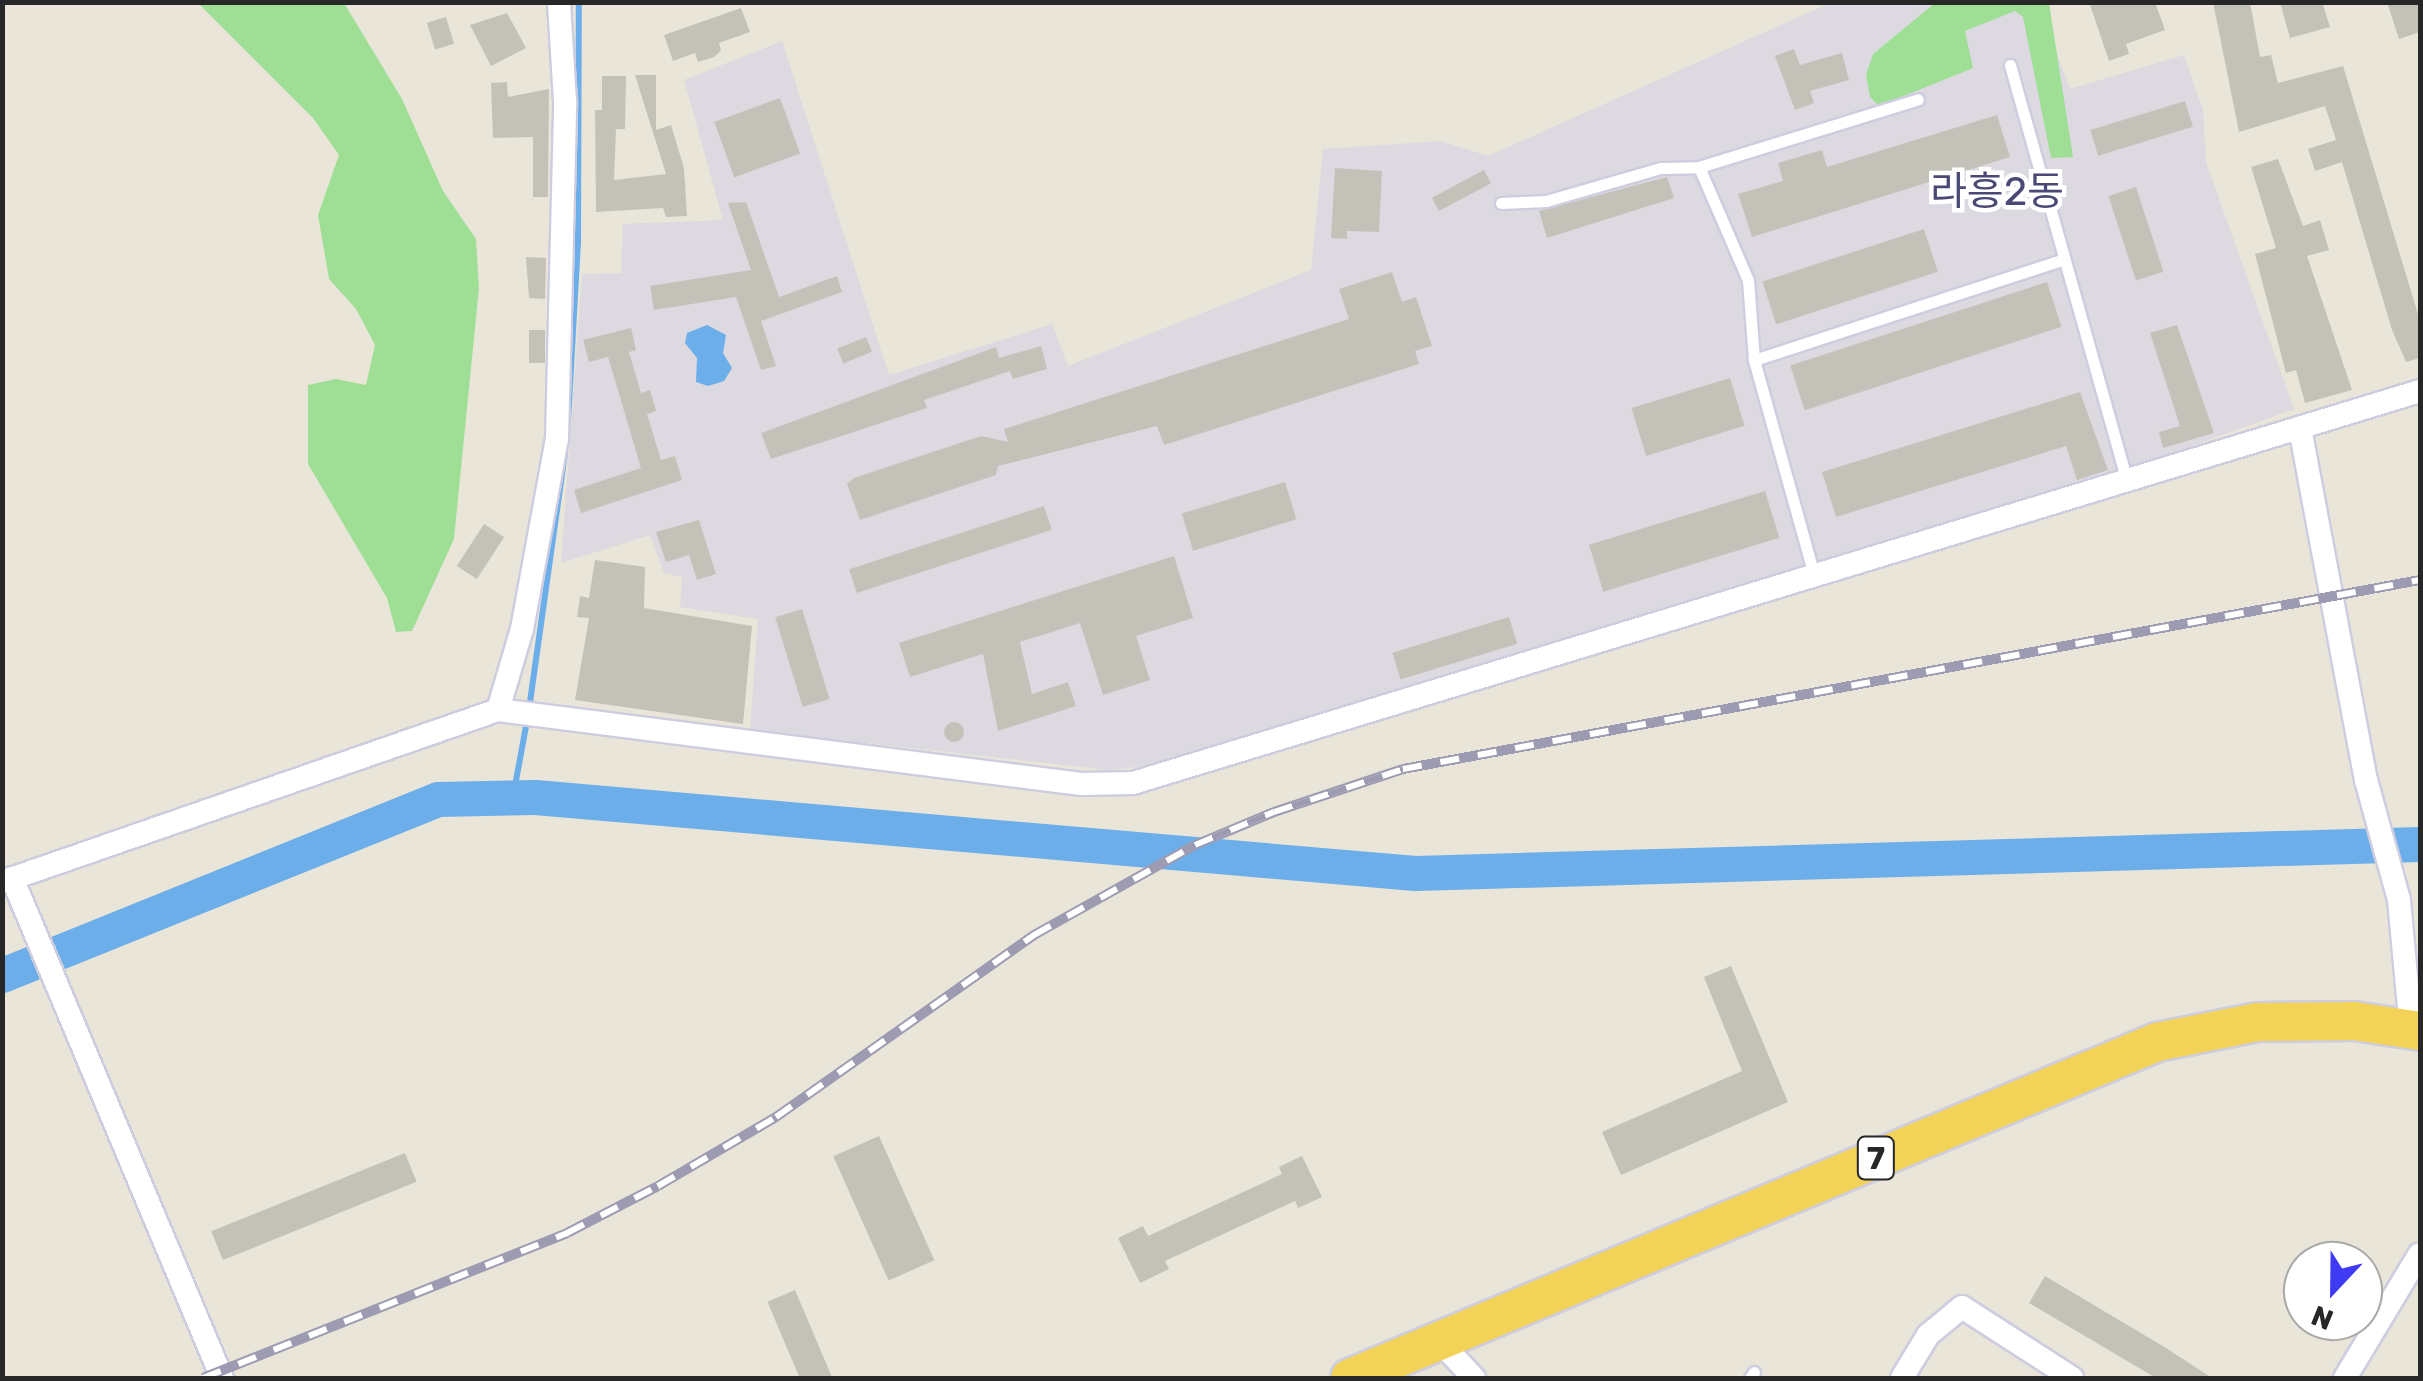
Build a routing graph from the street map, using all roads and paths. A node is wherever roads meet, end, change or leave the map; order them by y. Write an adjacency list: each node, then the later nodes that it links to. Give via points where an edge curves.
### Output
1 (559, 2): 12 (street, via 566,101 557,439 522,629)
2 (2010, 65): 6 (lane)
3 (1918, 99): 4 (lane)
4 (1699, 167): 5 (lane, via 1660,168 1546,201); 7 (lane, via 1744,266)
5 (1501, 203)
6 (2064, 258): 7 (lane); 10 (lane)
7 (1754, 360): 11 (lane)
8 (2420, 391): 9 (street)
9 (2300, 428): 10 (street); 14 (street, via 2366,780 2398,900)
10 (2126, 478): 11 (street)
11 (1815, 578): 12 (street, via 1112,786)
12 (498, 710): 13 (street)
13 (7, 880): 18 (street, via 22,902)
14 (2416, 1030): 16 (highway, 7, via 2258,1022 2158,1042)
15 (2418, 1255): 22 (street)
16 (1441, 1343): 19 (highway, 7); 20 (street)
17 (2063, 1376): 21 (street, via 1962,1307 1928,1335)
18 (222, 1378)
19 (1350, 1378)
20 (1474, 1378)
21 (1902, 1378)
22 (2345, 1378)

